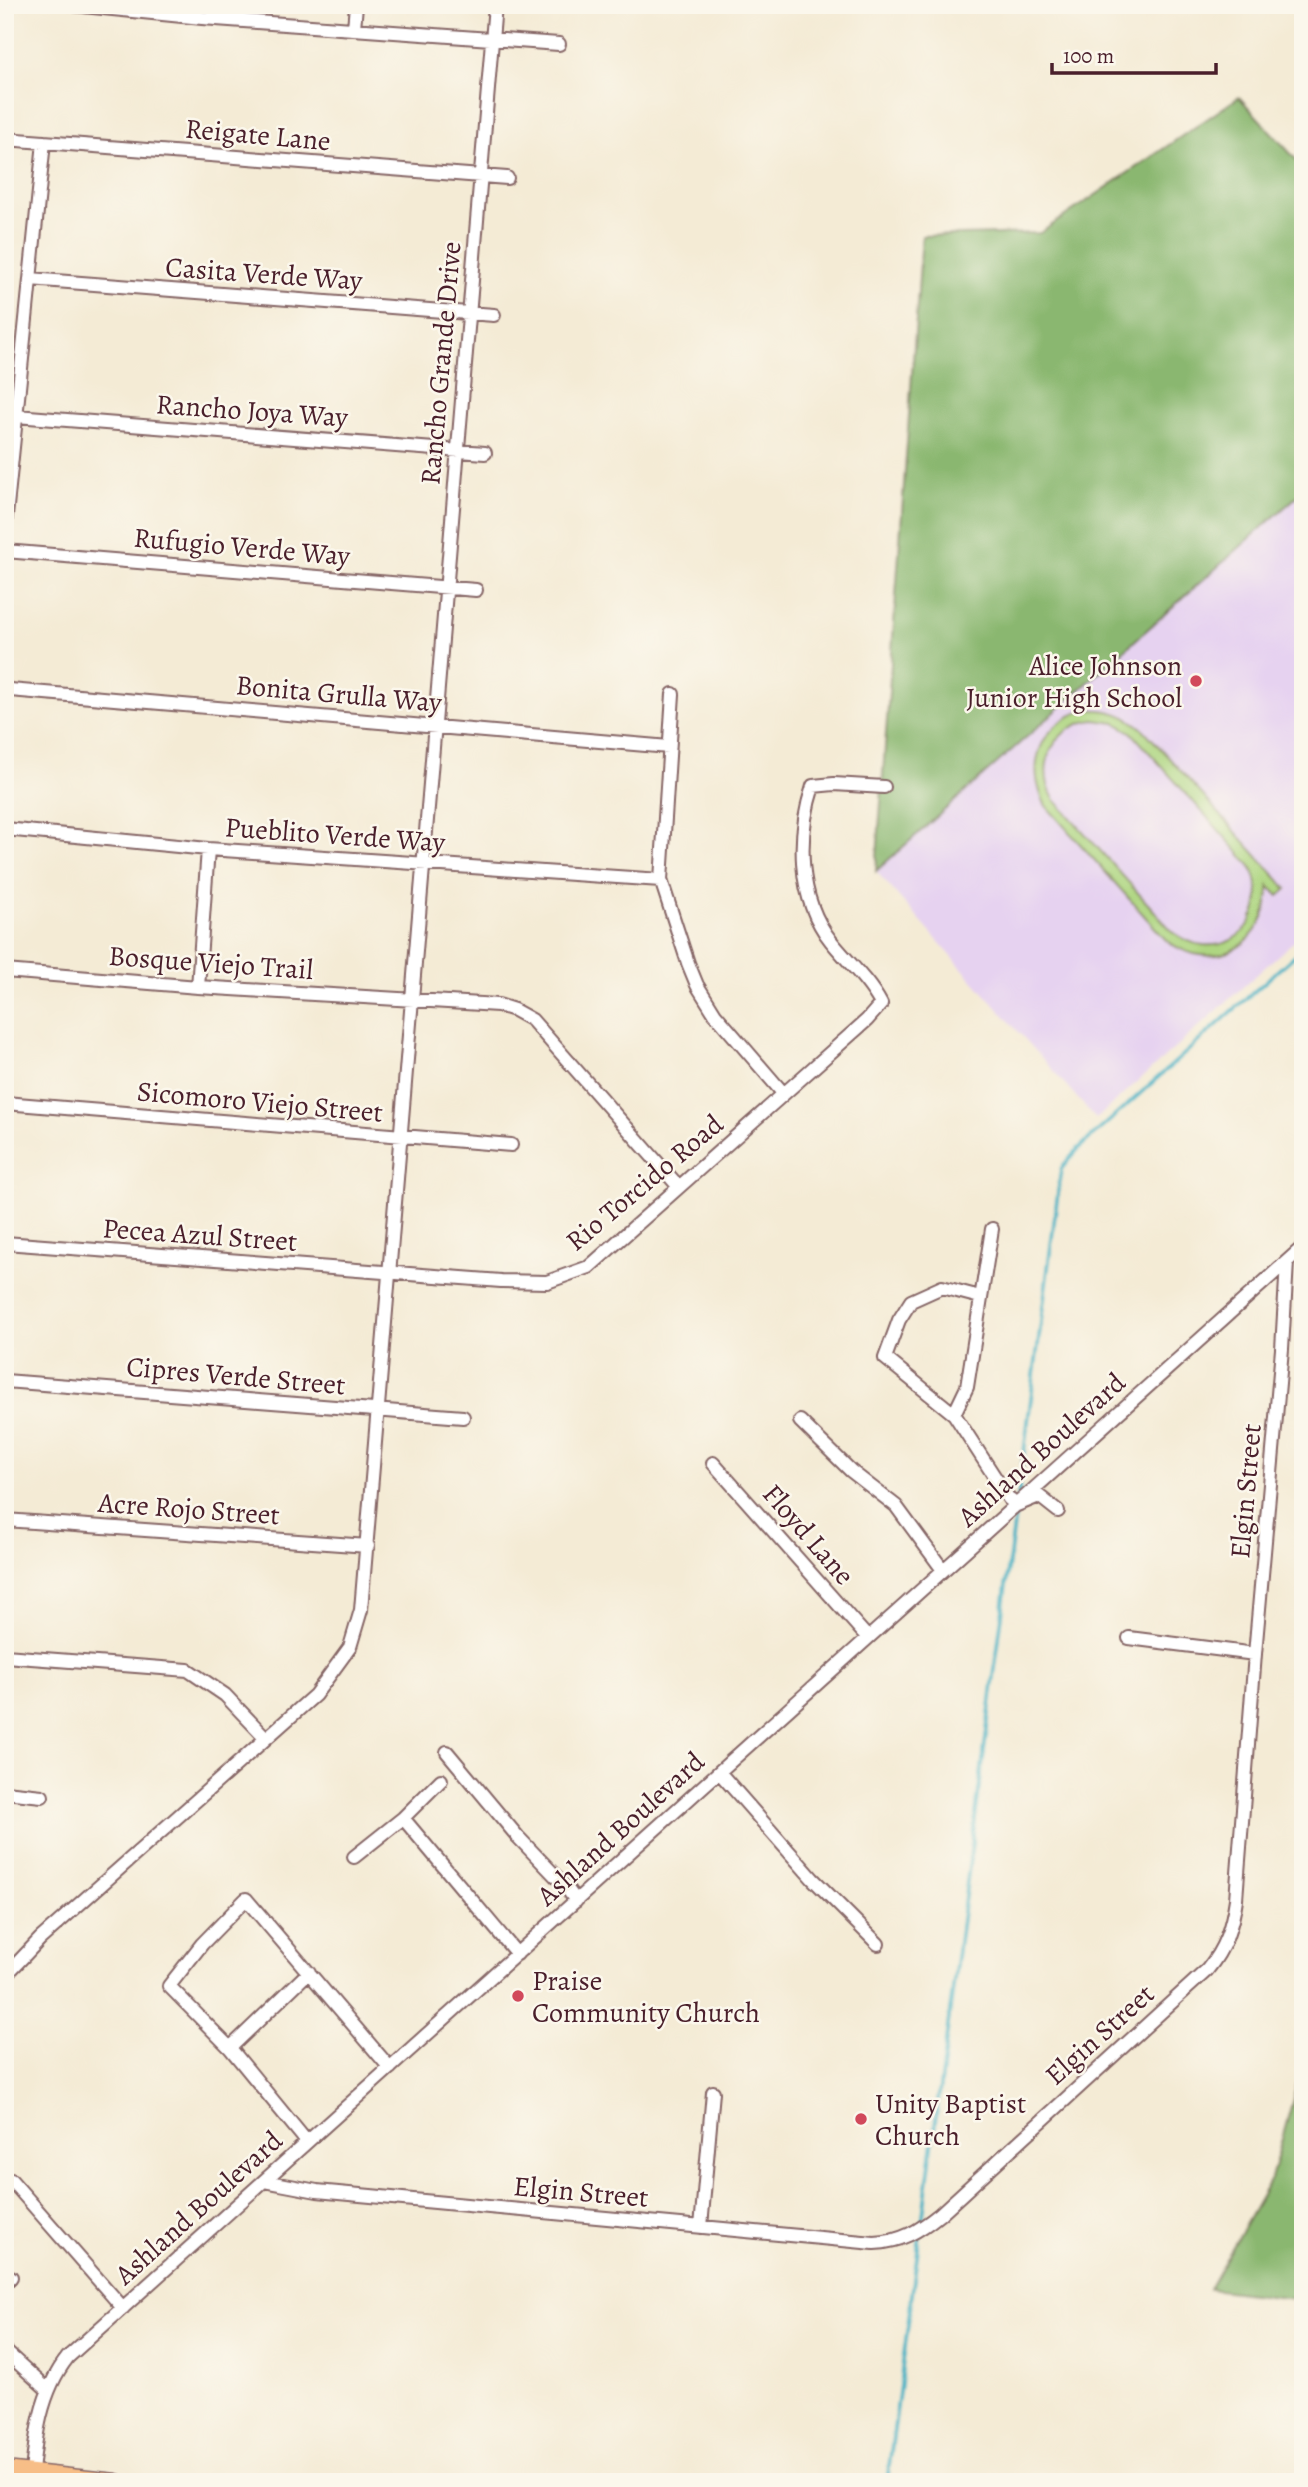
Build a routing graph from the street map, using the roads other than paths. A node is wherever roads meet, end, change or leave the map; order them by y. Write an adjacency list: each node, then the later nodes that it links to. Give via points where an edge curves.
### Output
1 (72, 5): 4 (street)
2 (356, 5): 5 (street)
3 (495, 5): 6 (street, Rancho Grande Drive)
4 (203, 11): 5 (street)
5 (354, 28): 6 (street)
6 (492, 39): 7 (street); 10 (street, Rancho Grande Drive)
7 (559, 44)
8 (5, 139): 9 (street, Reigate Lane)
9 (44, 142): 10 (street, Reigate Lane); 12 (street)
10 (480, 177): 11 (street, Reigate Lane); 13 (street, Rancho Grande Drive)
11 (507, 178)
12 (30, 279): 13 (street, Casita Verde Way); 15 (street)
13 (468, 313): 14 (street, Casita Verde Way); 16 (street, Rancho Grande Drive)
14 (494, 315)
15 (16, 416): 16 (street, Rancho Joya Way); 18 (street)
16 (457, 451): 17 (street, Rancho Joya Way); 20 (street, Rancho Grande Drive)
17 (485, 453)
18 (5, 526)
19 (5, 551): 20 (street, Rufugio Verde Way)
20 (446, 587): 21 (street, Rufugio Verde Way); 24 (street, Rancho Grande Drive)
21 (476, 590)
22 (5, 687): 24 (street, Bonita Grulla Way)
23 (673, 694): 25 (street)
24 (435, 725): 25 (street, Bonita Grulla Way); 29 (street, Rancho Grande Drive)
25 (669, 747): 30 (street)
26 (884, 787): 34 (street, Rio Torcido Road, via 813,786 807,804 804,878 811,905 827,935 870,984 881,1004)
27 (5, 829): 28 (street, Pueblito Verde Way)
28 (208, 849): 29 (street, Pueblito Verde Way); 32 (street)
29 (424, 866): 30 (street, Pueblito Verde Way); 33 (street, Rancho Grande Drive)
30 (661, 880): 34 (street, via 697,985 715,1014)
31 (5, 971): 32 (street, Bosque Viejo Trail)
32 (198, 987): 33 (street, Bosque Viejo Trail)
33 (413, 999): 36 (street, Rancho Grande Drive); 38 (street, Bosque Viejo Trail, via 498,1005 532,1020)
34 (783, 1093): 38 (street, Rio Torcido Road)
35 (5, 1103): 36 (street, Sicomoro Viejo Street)
36 (402, 1138): 37 (street, Sicomoro Viejo Street); 43 (street, Rancho Grande Drive)
37 (511, 1145)
38 (679, 1187): 43 (street, Rio Torcido Road, via 589,1267 547,1282)
39 (992, 1229): 44 (street)
40 (5, 1243): 43 (street, Pecea Azul Street)
41 (1303, 1247): 42 (street, Ashland Boulevard)
42 (1287, 1262): 51 (street, Ashland Boulevard); 58 (street, Elgin Street)
43 (391, 1273): 46 (street, Rancho Grande Drive)
44 (980, 1297): 47 (street, via 967,1387); 47 (street, via 942,1287 911,1301 885,1358)
45 (5, 1381): 46 (street, Cipres Verde Street)
46 (380, 1411): 48 (street, Cipres Verde Street); 54 (street, Rancho Grande Drive)
47 (954, 1414): 51 (street, via 1009,1500)
48 (463, 1417)
49 (800, 1421): 55 (street, via 851,1471 896,1506)
50 (713, 1463): 56 (street, Floyd Lane)
51 (1017, 1505): 52 (street, via 1039,1496); 55 (street, Ashland Boulevard)
52 (1058, 1511)
53 (5, 1520): 54 (street, Acre Rojo Street)
54 (369, 1546): 60 (street, Rancho Grande Drive, via 361,1610 350,1647 314,1695)
55 (943, 1570): 56 (street, Ashland Boulevard)
56 (868, 1638): 62 (street, Ashland Boulevard)
57 (1129, 1638): 58 (street)
58 (1255, 1654): 79 (street, Elgin Street, via 1235,1912 1227,1941 1207,1970 940,2214 908,2237 874,2243)
59 (5, 1656): 60 (street, via 188,1670 225,1695)
60 (266, 1738): 72 (street, Rancho Grande Drive, via 40,1939)
61 (447, 1752): 68 (street)
62 (719, 1772): 68 (street, Ashland Boulevard); 69 (street, via 813,1879)
63 (441, 1780): 66 (street)
64 (5, 1792): 65 (street)
65 (42, 1796)
66 (404, 1818): 67 (street); 70 (street)
67 (354, 1857)
68 (576, 1901): 70 (street, Ashland Boulevard)
69 (878, 1944)
70 (517, 1954): 74 (street, Ashland Boulevard)
71 (309, 1972): 73 (street); 73 (street, via 246,1899 169,1986); 74 (street)
72 (5, 1976)
73 (230, 2048): 76 (street)
74 (390, 2068): 76 (street, Ashland Boulevard)
75 (713, 2092): 79 (street)
76 (307, 2142): 77 (street, Ashland Boulevard)
77 (264, 2181): 79 (street, Elgin Street, via 317,2191); 80 (street, Ashland Boulevard)
78 (5, 2185): 80 (street, via 11,2180 29,2198)
79 (701, 2227)
80 (123, 2308): 82 (street, Ashland Boulevard, via 68,2357)
81 (5, 2351): 82 (street)
82 (48, 2390): 84 (street, Ashland Boulevard)
83 (5, 2470): 84 (main road)
84 (31, 2477): 85 (main road)
85 (116, 2482)

